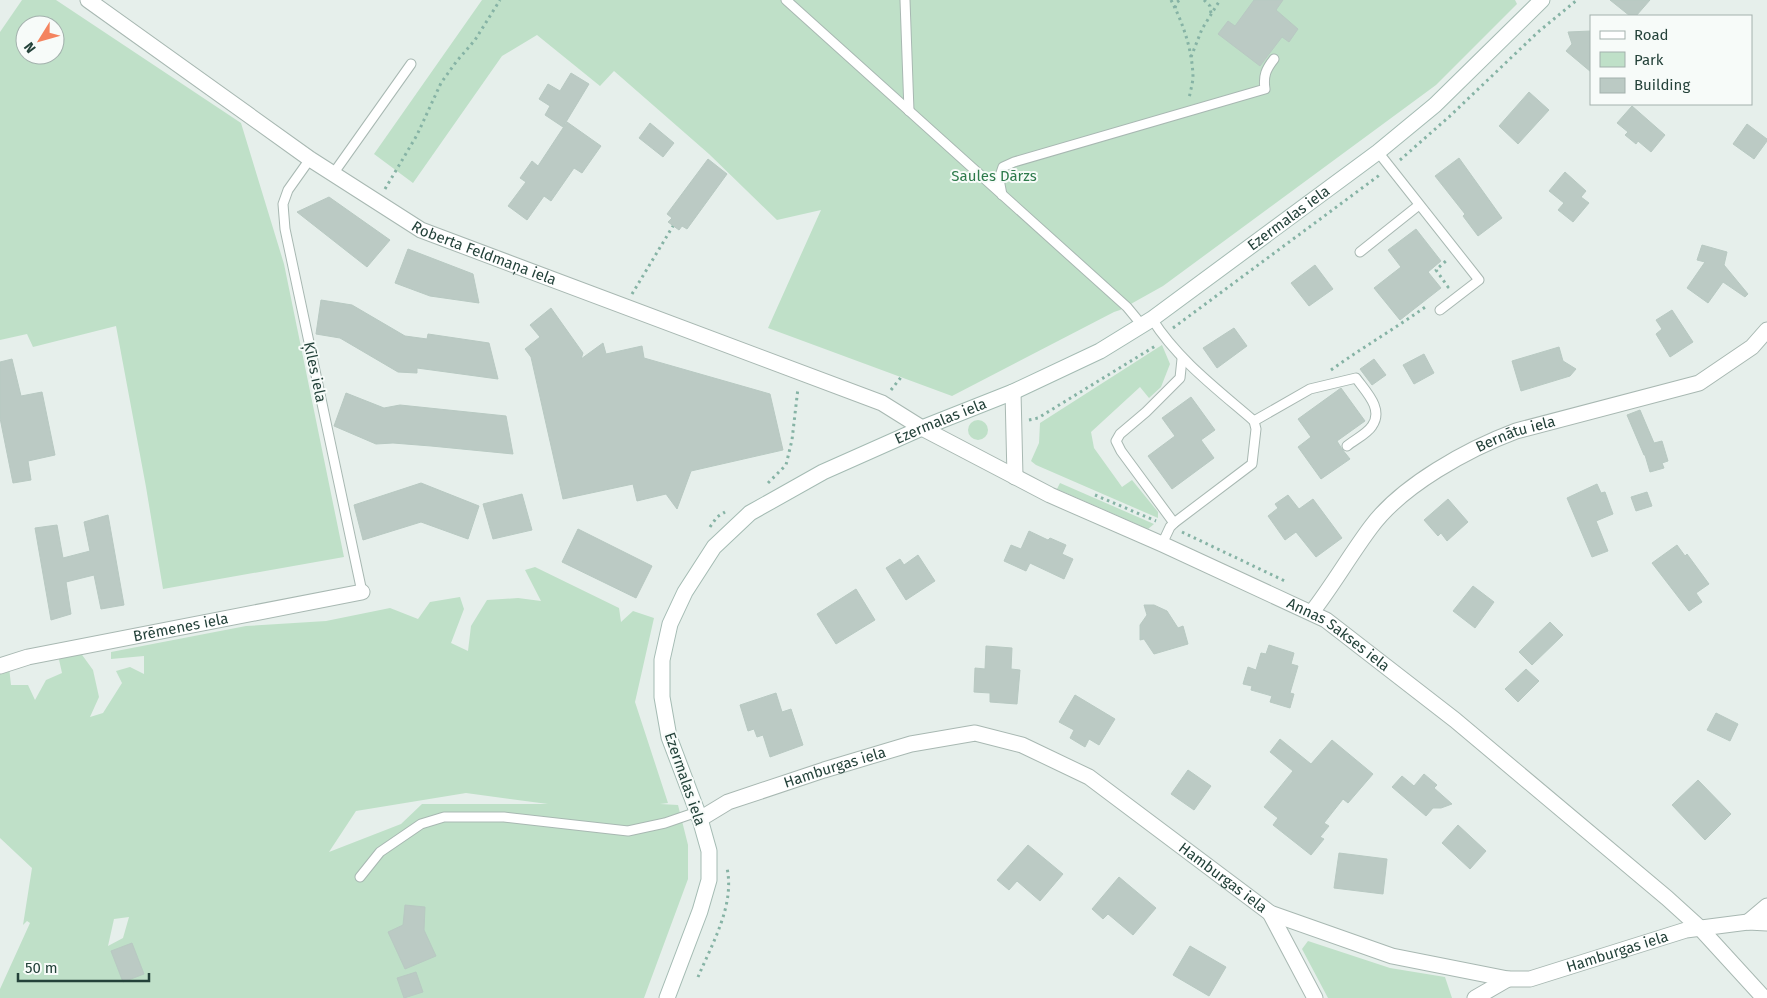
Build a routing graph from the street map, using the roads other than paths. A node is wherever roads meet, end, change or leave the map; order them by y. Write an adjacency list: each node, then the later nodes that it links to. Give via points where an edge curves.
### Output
1 (88, 0): 9 (street, Roberta Feldmaņa iela)
2 (786, 0): 7 (lane)
3 (905, 0): 7 (lane)
4 (1542, 0): 8 (street, Ezermalas iela, via 1435,105)
5 (1274, 59): 11 (lane, via 1266,69 1265,89 1003,167 999,179)
6 (411, 64): 10 (lane)
7 (909, 111): 11 (lane)
8 (1378, 152): 12 (lane); 15 (street, Ezermalas iela)
9 (310, 159): 10 (street, Roberta Feldmaņa iela); 25 (lane, Ķīles iela, via 282,204 285,229)
10 (333, 174): 20 (street, Roberta Feldmaņa iela, via 421,230 882,403)
11 (1002, 195): 15 (lane)
12 (1419, 204): 13 (lane); 14 (lane, via 1479,280)
13 (1360, 252)
14 (1440, 310)
15 (1146, 322): 17 (lane); 18 (street, Ezermalas iela, via 1100,351)
16 (1767, 330): 26 (street, Bernātu iela, via 1752,347 1699,383 1516,431 1443,466 1398,500 1372,525)
17 (1182, 358): 19 (lane); 23 (lane, via 1180,378 1116,441)
18 (1013, 392): 20 (street, Ezermalas iela); 22 (street)
19 (1254, 421): 21 (lane, via 1310,390 1356,378 1374,401 1376,417 1371,428); 23 (lane, via 1252,464)
20 (922, 428): 22 (street, Annas Sakses iela); 28 (street, Ezermalas iela, via 823,472 750,513 714,546 685,592 670,624 662,660 662,697 669,737)
21 (1347, 446)
22 (1015, 478): 24 (street, Annas Sakses iela)
23 (1174, 522): 24 (lane)
24 (1162, 544): 26 (street, Annas Sakses iela)
25 (362, 592): 27 (street, Brēmenes iela, via 38,655)
26 (1312, 612): 34 (street, Annas Sakses iela, via 1455,720)
27 (0, 666)
28 (699, 816): 29 (lane, via 628,831 504,818 444,817 421,824 380,852); 31 (street, Hamburgas iela, via 728,802 824,770 911,744 975,733 1022,745 1089,777); 36 (street, Ezermalas iela, via 709,851 710,880)
29 (360, 877)
30 (1767, 906): 32 (street)
31 (1270, 913): 35 (street, Hamburgas iela, via 1392,956); 37 (street)
32 (1748, 922): 33 (street); 34 (street, Hamburgas iela)
33 (1767, 922)
34 (1699, 927): 35 (street, Hamburgas iela, via 1530,979); 39 (street, Annas Sakses iela)
35 (1508, 979): 38 (street)
36 (667, 998)
37 (1315, 998)
38 (1475, 998)
39 (1764, 998)

